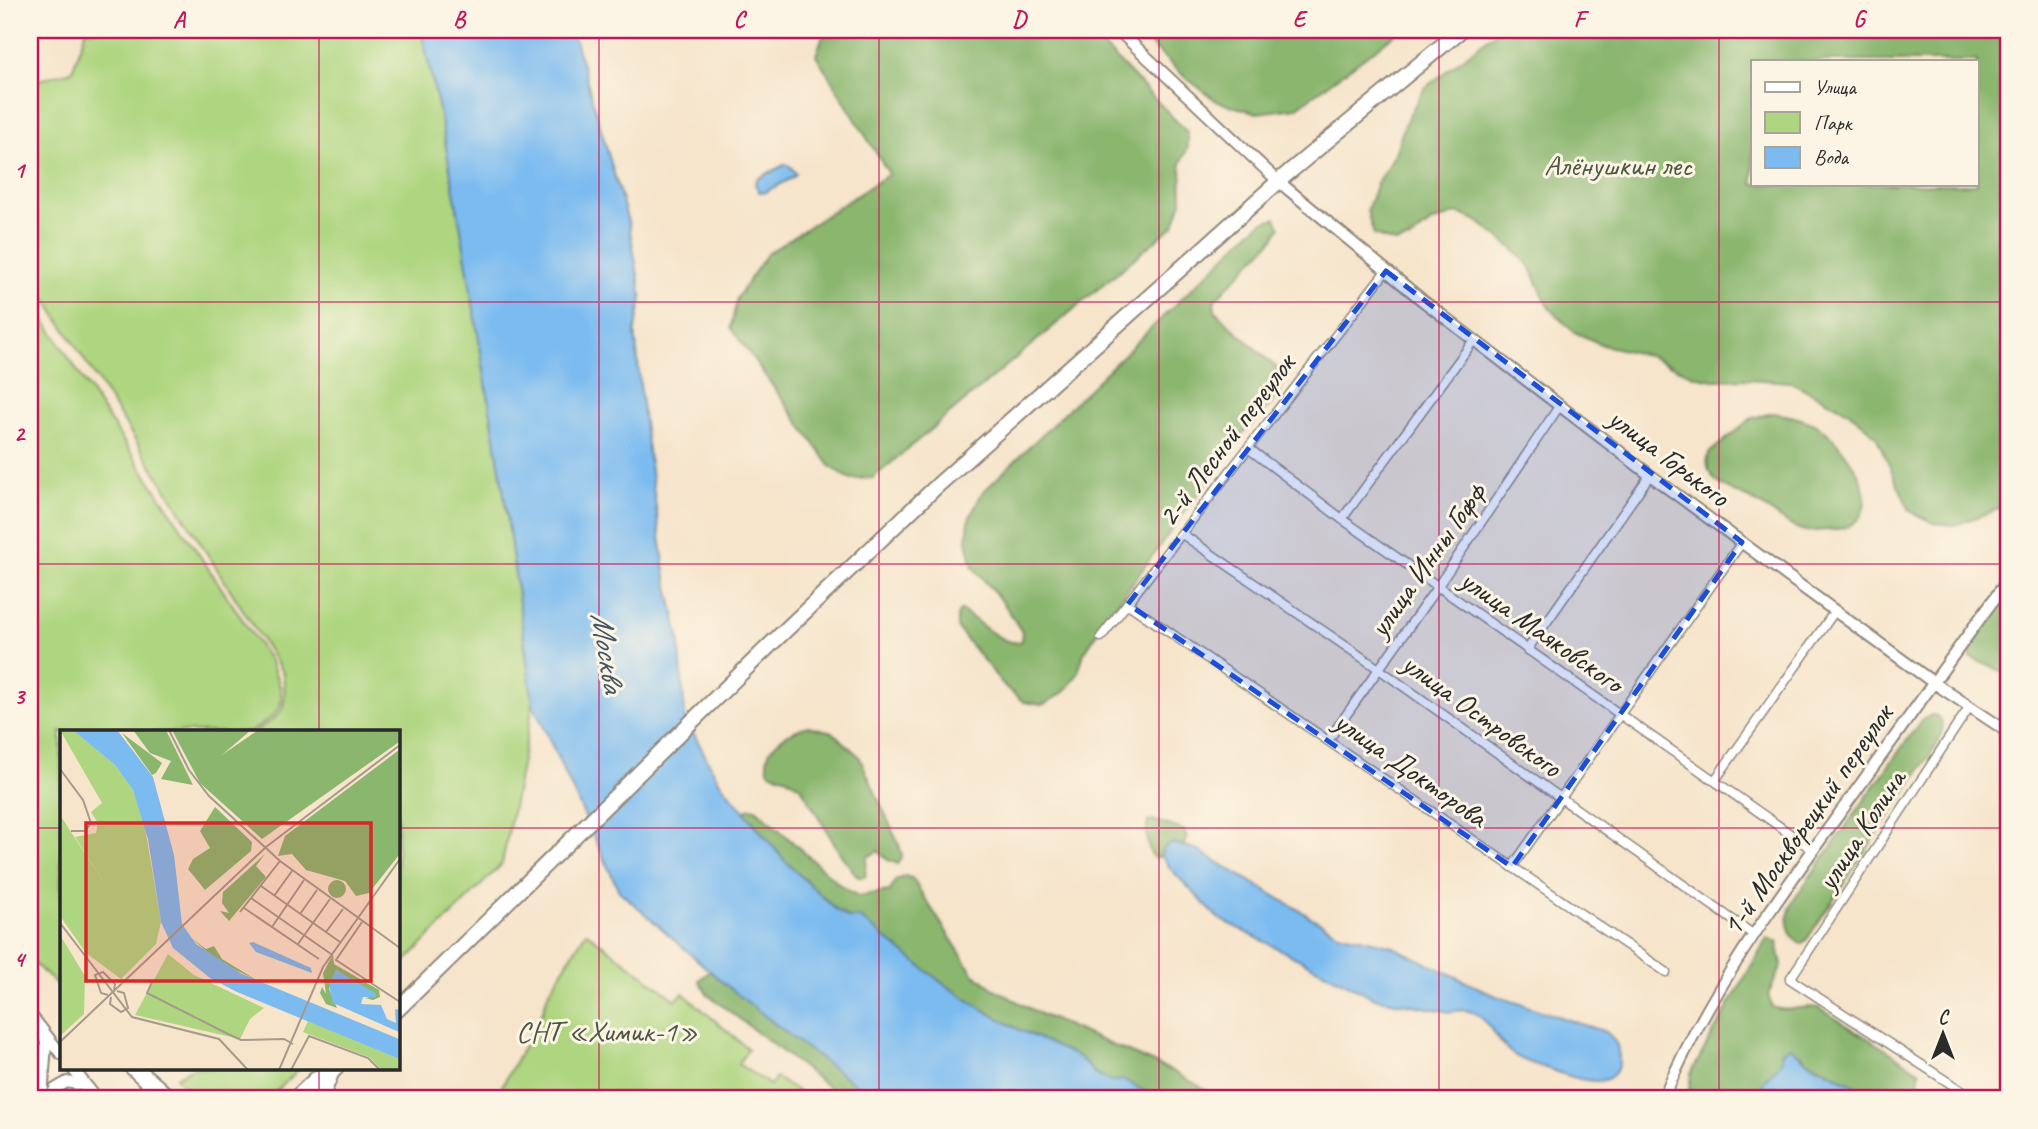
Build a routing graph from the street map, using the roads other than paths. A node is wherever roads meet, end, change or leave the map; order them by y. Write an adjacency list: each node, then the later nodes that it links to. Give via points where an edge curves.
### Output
1 (1118, 30): 3 (main road, улица Горького)
2 (1461, 30): 3 (highway)
3 (1278, 181): 4 (main road, улица Горького); 30 (highway, via 938,485)
4 (1386, 271): 5 (main road, улица Горького); 7 (street, 2-й Лесной переулок)
5 (1474, 340): 6 (main road, улица Горького); 9 (street)
6 (1560, 405): 8 (main road, улица Горького); 13 (street, улица Инны Гофф)
7 (1248, 448): 9 (street, улица Маяковского); 10 (street, 2-й Лесной переулок)
8 (1650, 475): 11 (main road, улица Горького); 17 (street)
9 (1342, 519): 13 (street, улица Маяковского)
10 (1182, 534): 14 (street, 2-й Лесной переулок); 18 (street, улица Островского)
11 (1742, 542): 15 (main road, улица Горького); 21 (street)
12 (2008, 580): 19 (main road, 1-й Москворецкий переулок)
13 (1438, 586): 17 (street, улица Маяковского); 18 (street, улица Инны Гофф)
14 (1128, 604): 16 (street, 2-й Лесной переулок); 23 (street, улица Докторова)
15 (1835, 611): 19 (main road, улица Горького); 24 (street)
16 (1101, 637)
17 (1527, 650): 21 (street, улица Маяковского)
18 (1379, 669): 23 (street, улица Инны Гофф); 25 (street, улица Островского)
19 (1934, 683): 20 (main road, улица Горького); 26 (main road, 1-й Москворецкий переулок)
20 (1970, 706): 22 (main road, улица Горького); 52 (street, улица Колина, via 1790,979)
21 (1621, 714): 24 (street, улица Маяковского); 25 (street)
22 (2008, 732)
23 (1329, 739): 27 (street, улица Докторова)
24 (1715, 780): 26 (street, улица Маяковского)
25 (1560, 799): 27 (street); 28 (street, улица Островского)
26 (1812, 850): 28 (main road, 1-й Москворецкий переулок)
27 (1512, 867): 29 (street, улица Докторова)
28 (1754, 935): 51 (main road, 1-й Москворецкий переулок, via 1698,1026)
29 (1666, 972)
30 (399, 1008)
31 (30, 1014): 32 (main road)
32 (41, 1028): 33 (main road); 34 (main road); 43 (main road, via 46,1042)
33 (60, 1040)
34 (60, 1053)
35 (74, 1070): 42 (main road)
36 (83, 1070): 42 (main road)
37 (132, 1070): 46 (main road)
38 (141, 1070): 47 (main road)
39 (332, 1070): 48 (main road, via 314,1078)
40 (334, 1070): 49 (highway)
41 (335, 1070): 50 (main road)
42 (86, 1086): 44 (main road, via 67,1082 55,1089); 45 (main road)
43 (42, 1099)
44 (50, 1099)
45 (97, 1099)
46 (163, 1099)
47 (174, 1099)
48 (292, 1099)
49 (305, 1099)
50 (323, 1099)
51 (1663, 1099)
52 (1974, 1099)

